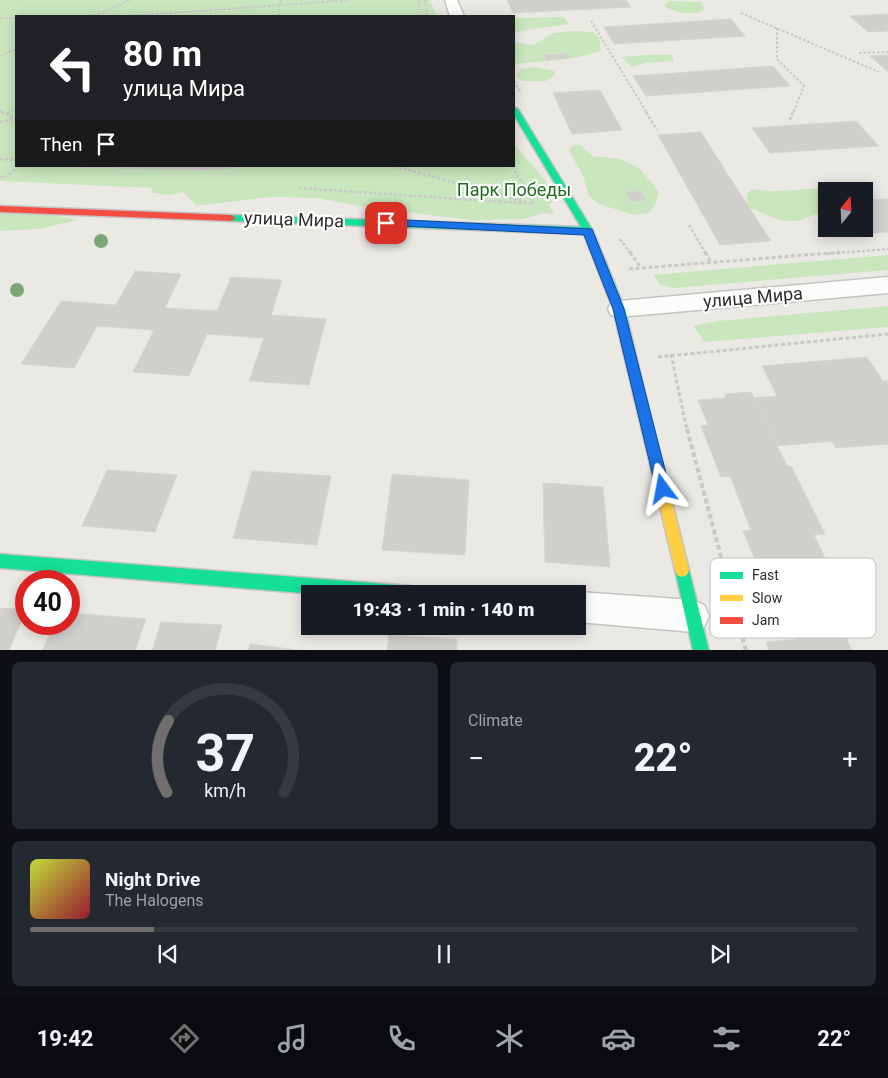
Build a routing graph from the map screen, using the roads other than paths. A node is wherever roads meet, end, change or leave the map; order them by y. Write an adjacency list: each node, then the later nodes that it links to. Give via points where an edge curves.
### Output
1 (451, 0): 2 (street)
2 (457, 15)
3 (515, 112): 5 (street)
4 (0, 209): 5 (street, улица Мира)
5 (588, 232): 7 (street)
6 (888, 285): 7 (street, улица Мира)
7 (619, 309): 11 (street)
8 (0, 560): 9 (street)
9 (302, 585)
10 (586, 608): 11 (street)
11 (693, 616): 12 (street)
12 (701, 650)

